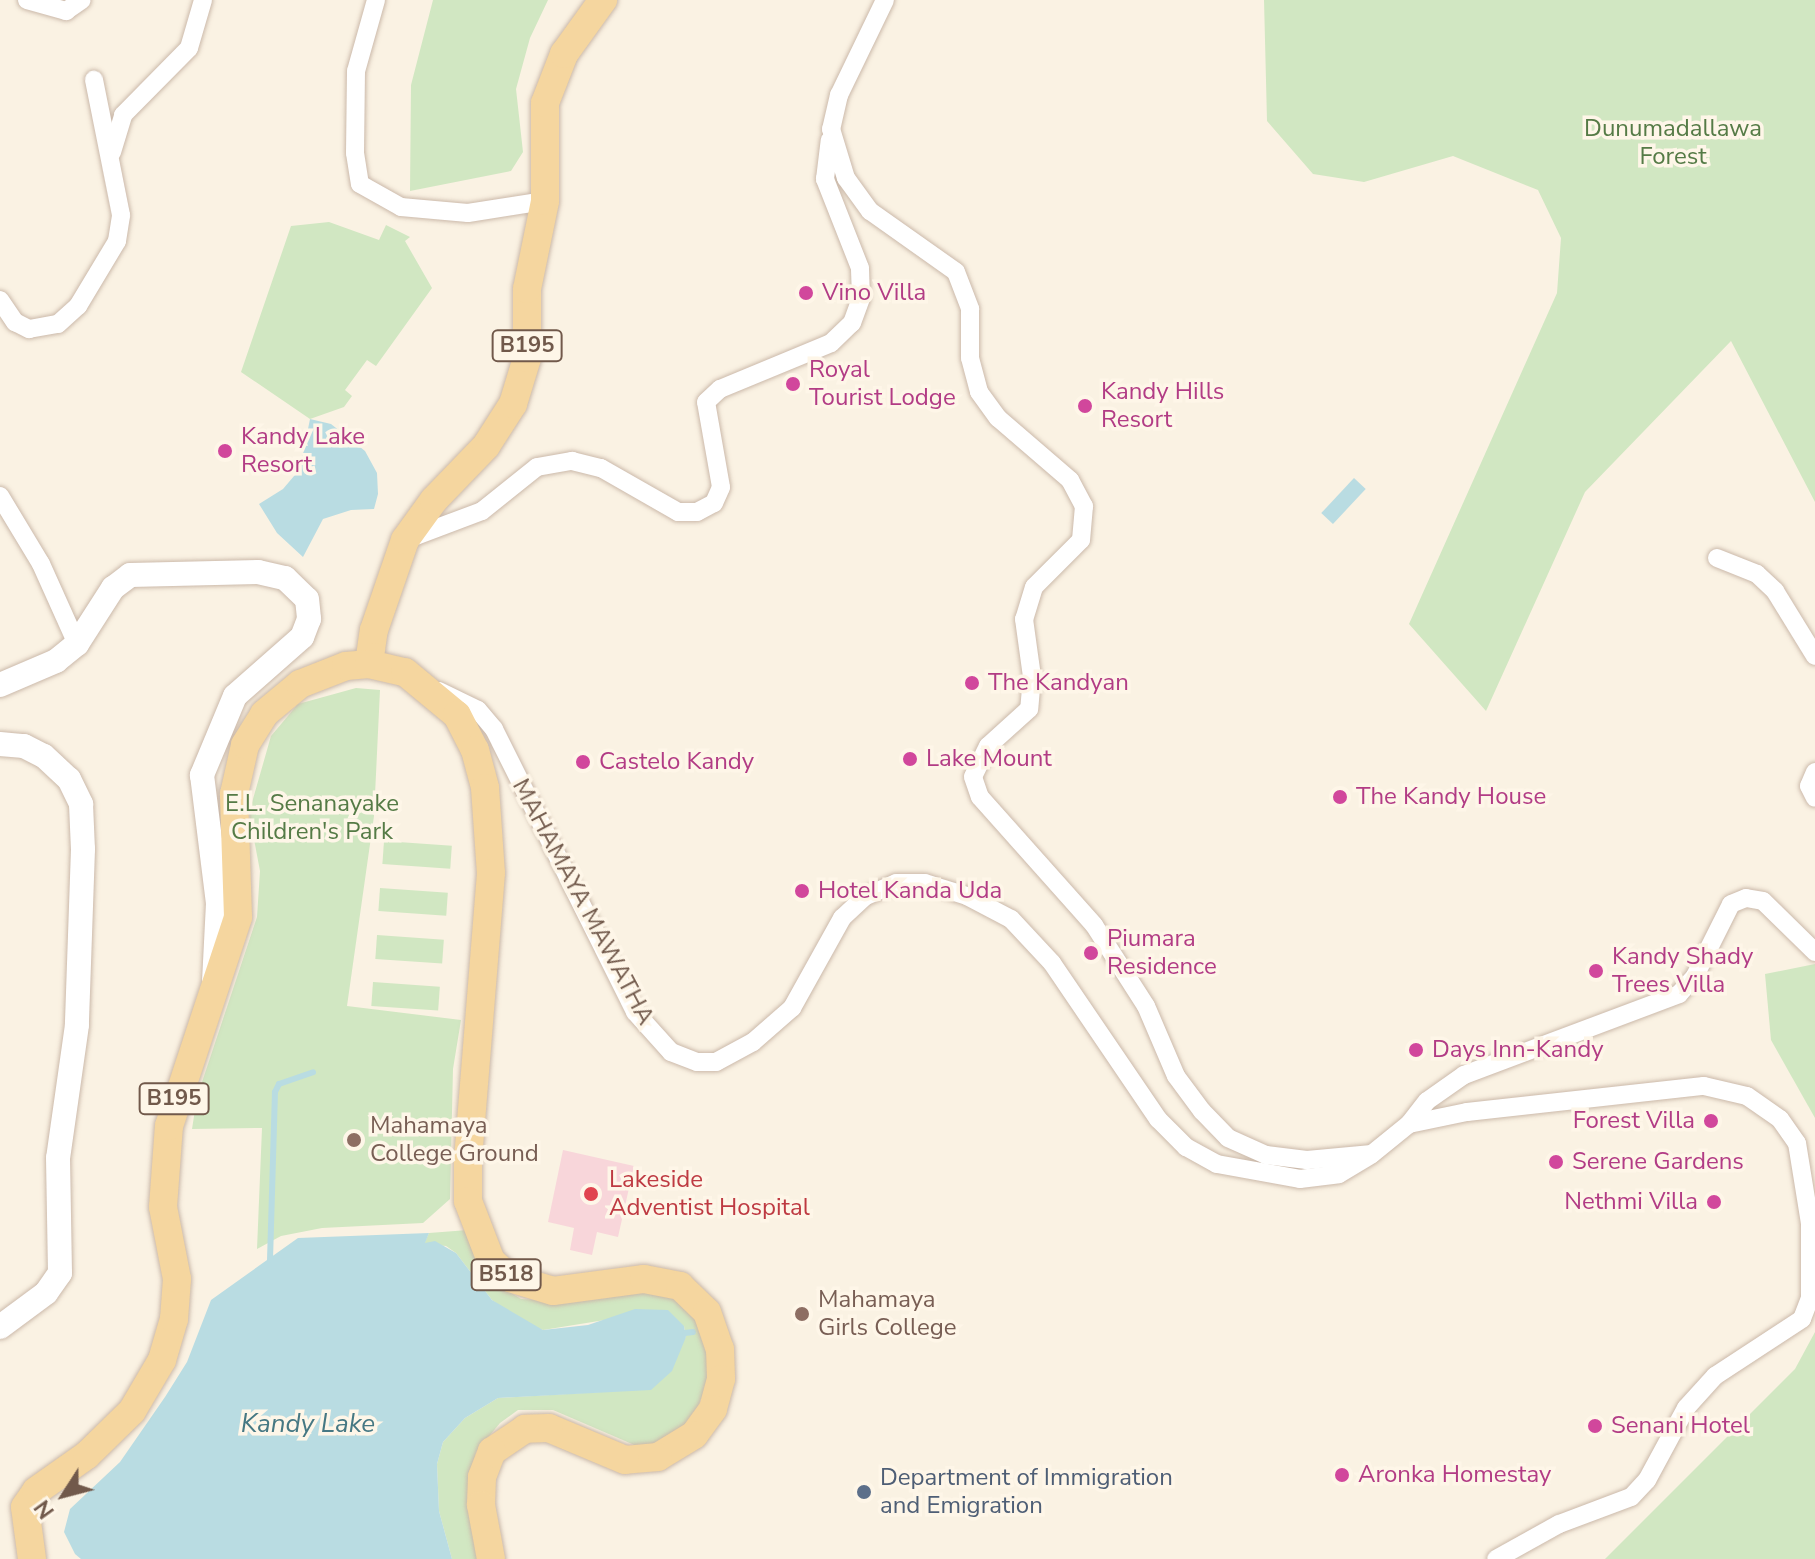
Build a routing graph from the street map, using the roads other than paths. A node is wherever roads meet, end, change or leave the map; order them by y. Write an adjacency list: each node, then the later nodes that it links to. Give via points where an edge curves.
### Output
1 (27, 0): 2 (street, via 66,11)
2 (82, 0)
3 (203, 0): 9 (street, via 189,48 123,115)
4 (376, 0): 10 (street, via 356,71 360,184 401,207 468,213)
5 (603, 0): 10 (main road, B195, via 564,54 545,103)
6 (885, 0): 8 (street, via 839,95)
7 (94, 80): 9 (street)
8 (831, 129): 13 (street, via 825,179 860,268 861,298 852,323 831,343 720,389 706,402 721,487 714,503 697,512 678,512 601,468 572,461 537,467 482,511); 26 (street, via 846,178 870,211 956,272 970,309 970,358 979,392 998,418 1070,480 1084,506 1081,540 1034,587 1024,619 1032,677 1029,709 988,746 973,777 980,797 1094,925 1146,1006 1176,1076 1228,1138 1266,1155 1307,1160)
9 (111, 155): 11 (street, via 121,215 117,241 78,306 58,324 29,329 15,322)
10 (545, 201): 13 (main road, B195, via 527,289 527,358 513,404 486,446 434,500)
11 (0, 300)
12 (0, 496): 15 (street, via 41,564)
13 (405, 540): 17 (main road, B195, via 374,630)
14 (1717, 558): 16 (street, via 1757,574 1775,591)
15 (77, 644): 18 (main road, via 56,661); 24 (main road, via 113,588 130,575 258,572 285,578 307,599 309,619 302,637 235,696 202,775 218,903 211,961)
16 (1815, 656)
17 (369, 664): 19 (main road, B518, via 405,672); 24 (main road, B195, via 346,666 300,684 264,714 245,745 234,794 238,917)
18 (0, 685)
19 (426, 686): 26 (street, MAHAMAYA MAWATHA, via 478,710 494,729 635,1012 671,1052 697,1062 716,1062 753,1042 792,1008 842,918 866,896 896,883 925,883 967,896 1011,919 1052,963 1158,1119 1186,1147 1217,1164 1300,1179 1339,1174); 29 (main road, B518, via 457,715 475,750 488,817 491,873 468,1159 474,1225 491,1261 510,1278 536,1288 581,1289 644,1279 680,1286 707,1312 720,1349 721,1379 713,1409 694,1435 658,1457 625,1460 549,1428 525,1429 492,1451 482,1477 481,1505)
20 (0, 744): 27 (main road, via 24,746 44,756 69,779 81,804 83,849 77,1025 58,1158 60,1273 46,1293)
21 (1815, 772): 22 (street, via 1809,786)
22 (1815, 798)
23 (1815, 952): 25 (street, MAHAMAYA MAWATHA, via 1763,901 1746,898 1731,904 1695,976 1679,994 1464,1075 1427,1101)
24 (215, 990): 28 (main road, B195, via 190,1050 169,1126 163,1207 177,1279 174,1319 162,1360 132,1411 87,1455 36,1491 25,1507)
25 (1409, 1124): 26 (street, MAHAMAYA MAWATHA); 30 (street, via 1467,1112 1704,1086 1747,1096 1780,1119 1797,1143 1804,1168 1810,1298 1802,1319 1715,1376 1686,1408 1647,1480 1631,1497 1559,1524)
26 (1372, 1154)
27 (0, 1327)
28 (32, 1559)
29 (491, 1559)
30 (1496, 1559)

